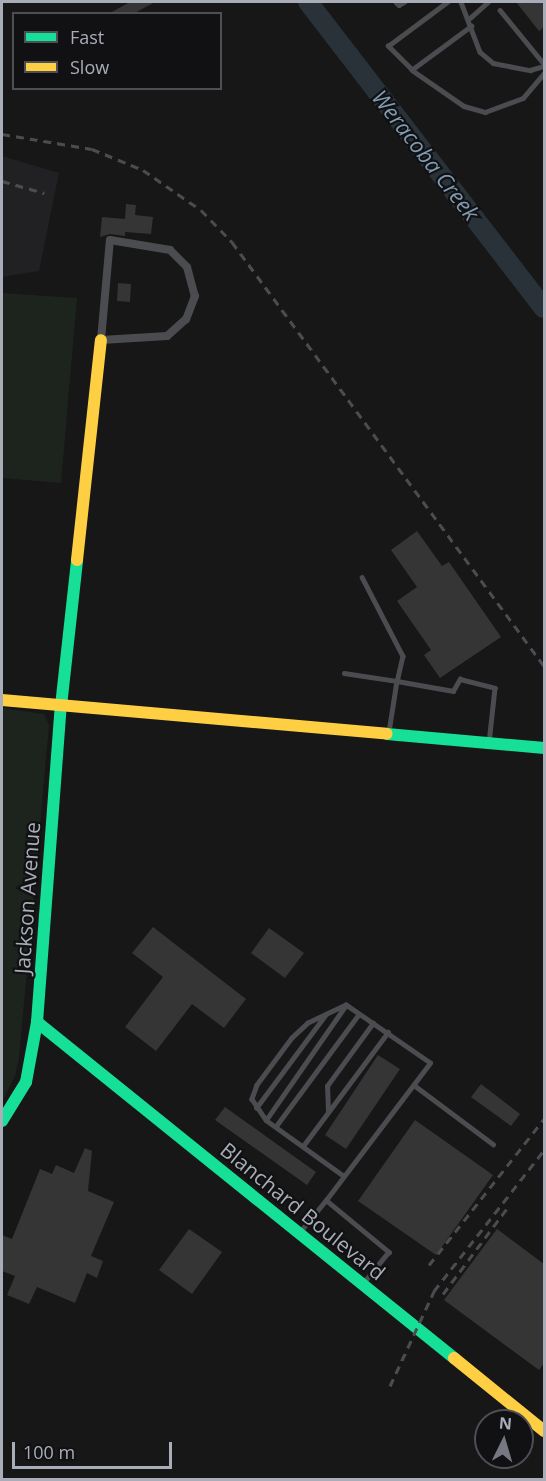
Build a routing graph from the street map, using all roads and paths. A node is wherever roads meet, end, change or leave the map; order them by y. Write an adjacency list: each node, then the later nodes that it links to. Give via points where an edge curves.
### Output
1 (396, 2): 2 (lane)
2 (404, 2)
3 (447, 2): 10 (lane, via 388,46)
4 (461, 2): 7 (lane)
5 (488, 2): 7 (lane)
6 (500, 10): 9 (lane)
7 (470, 18): 8 (lane)
8 (472, 26): 9 (lane, via 480,51 493,63 530,70); 10 (lane)
9 (544, 65)
10 (412, 70): 11 (lane, via 464,106 485,112 523,98)
11 (544, 73)
12 (101, 340): 12 (street, via 110,240 170,250 187,267 195,296 186,319 167,336); 17 (street, Jackson Avenue)
13 (362, 578): 15 (lane, via 403,656)
14 (344, 673): 15 (lane)
15 (397, 681): 18 (lane); 19 (lane, via 453,691 460,679 495,688)
16 (2, 700): 17 (street)
17 (61, 706): 18 (street); 24 (street, Jackson Avenue)
18 (389, 735): 19 (street)
19 (489, 743): 20 (street)
20 (544, 748)
21 (346, 1005): 22 (lane); 23 (lane); 30 (lane)
22 (328, 1011): 28 (lane); 28 (lane, via 292,1038 256,1085 252,1099)
23 (359, 1014): 25 (lane); 32 (lane)
24 (37, 1022): 31 (street, Jackson Avenue, via 26,1082); 37 (street, Blanchard Boulevard)
25 (373, 1023): 26 (lane); 29 (lane, via 327,1086)
26 (387, 1032): 27 (lane, via 430,1063); 29 (lane)
27 (414, 1084): 33 (lane); 35 (lane)
28 (256, 1108): 30 (lane)
29 (328, 1112): 34 (lane)
30 (266, 1119): 32 (lane)
31 (2, 1121)
32 (276, 1126): 34 (lane)
33 (493, 1144)
34 (303, 1146): 35 (lane)
35 (344, 1176): 36 (lane)
36 (326, 1200): 37 (lane); 38 (lane, via 389,1252)
37 (298, 1233): 38 (street, Blanchard Boulevard)
38 (363, 1285): 39 (street, Blanchard Boulevard)
39 (544, 1431)

